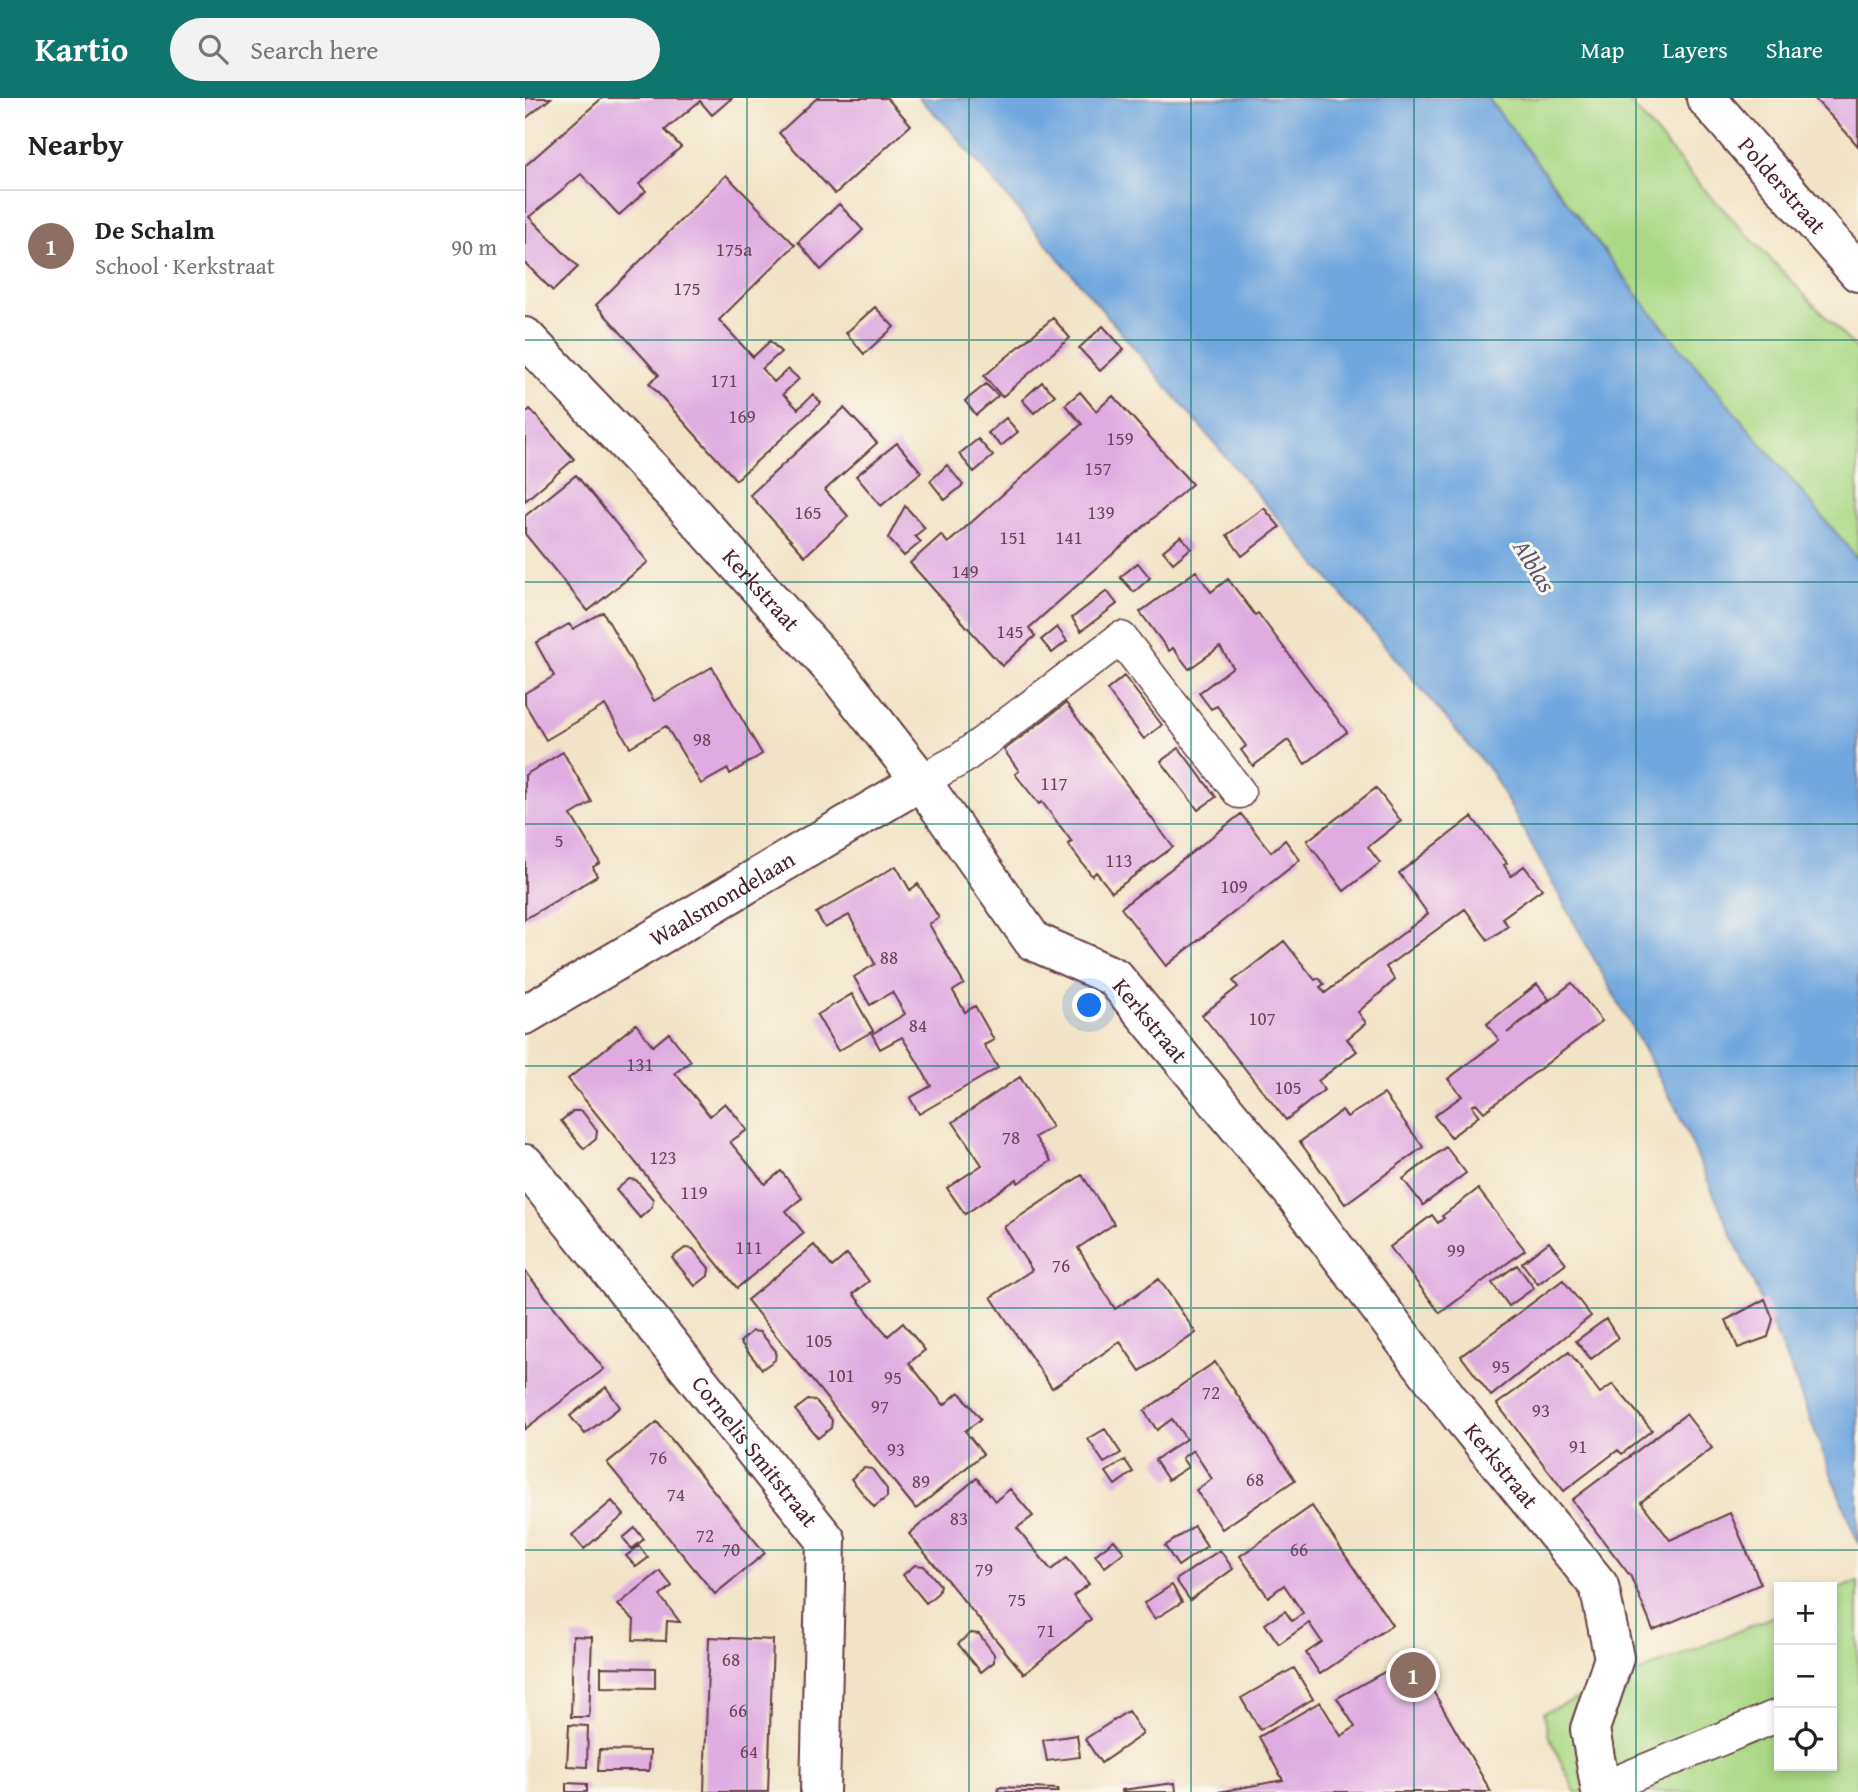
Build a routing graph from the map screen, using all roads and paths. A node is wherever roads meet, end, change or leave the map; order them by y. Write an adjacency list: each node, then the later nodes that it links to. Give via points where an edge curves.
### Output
1 (1715, 101): 2 (street, Polderstraat)
2 (1858, 272)
3 (525, 337): 4 (street, Kerkstraat, via 839,676)
4 (921, 781): 5 (lane, via 961,759 1121,638); 6 (street, Waalsmondelaan); 9 (street, Kerkstraat, via 1033,941 1114,977 1292,1191 1458,1412 1599,1586 1614,1658 1590,1729)
5 (1239, 792)
6 (525, 1015)
7 (525, 1164): 10 (street, Cornelis Smitstraat, via 826,1540)
8 (1774, 1717): 9 (lane)
9 (1601, 1791)
10 (820, 1792)

